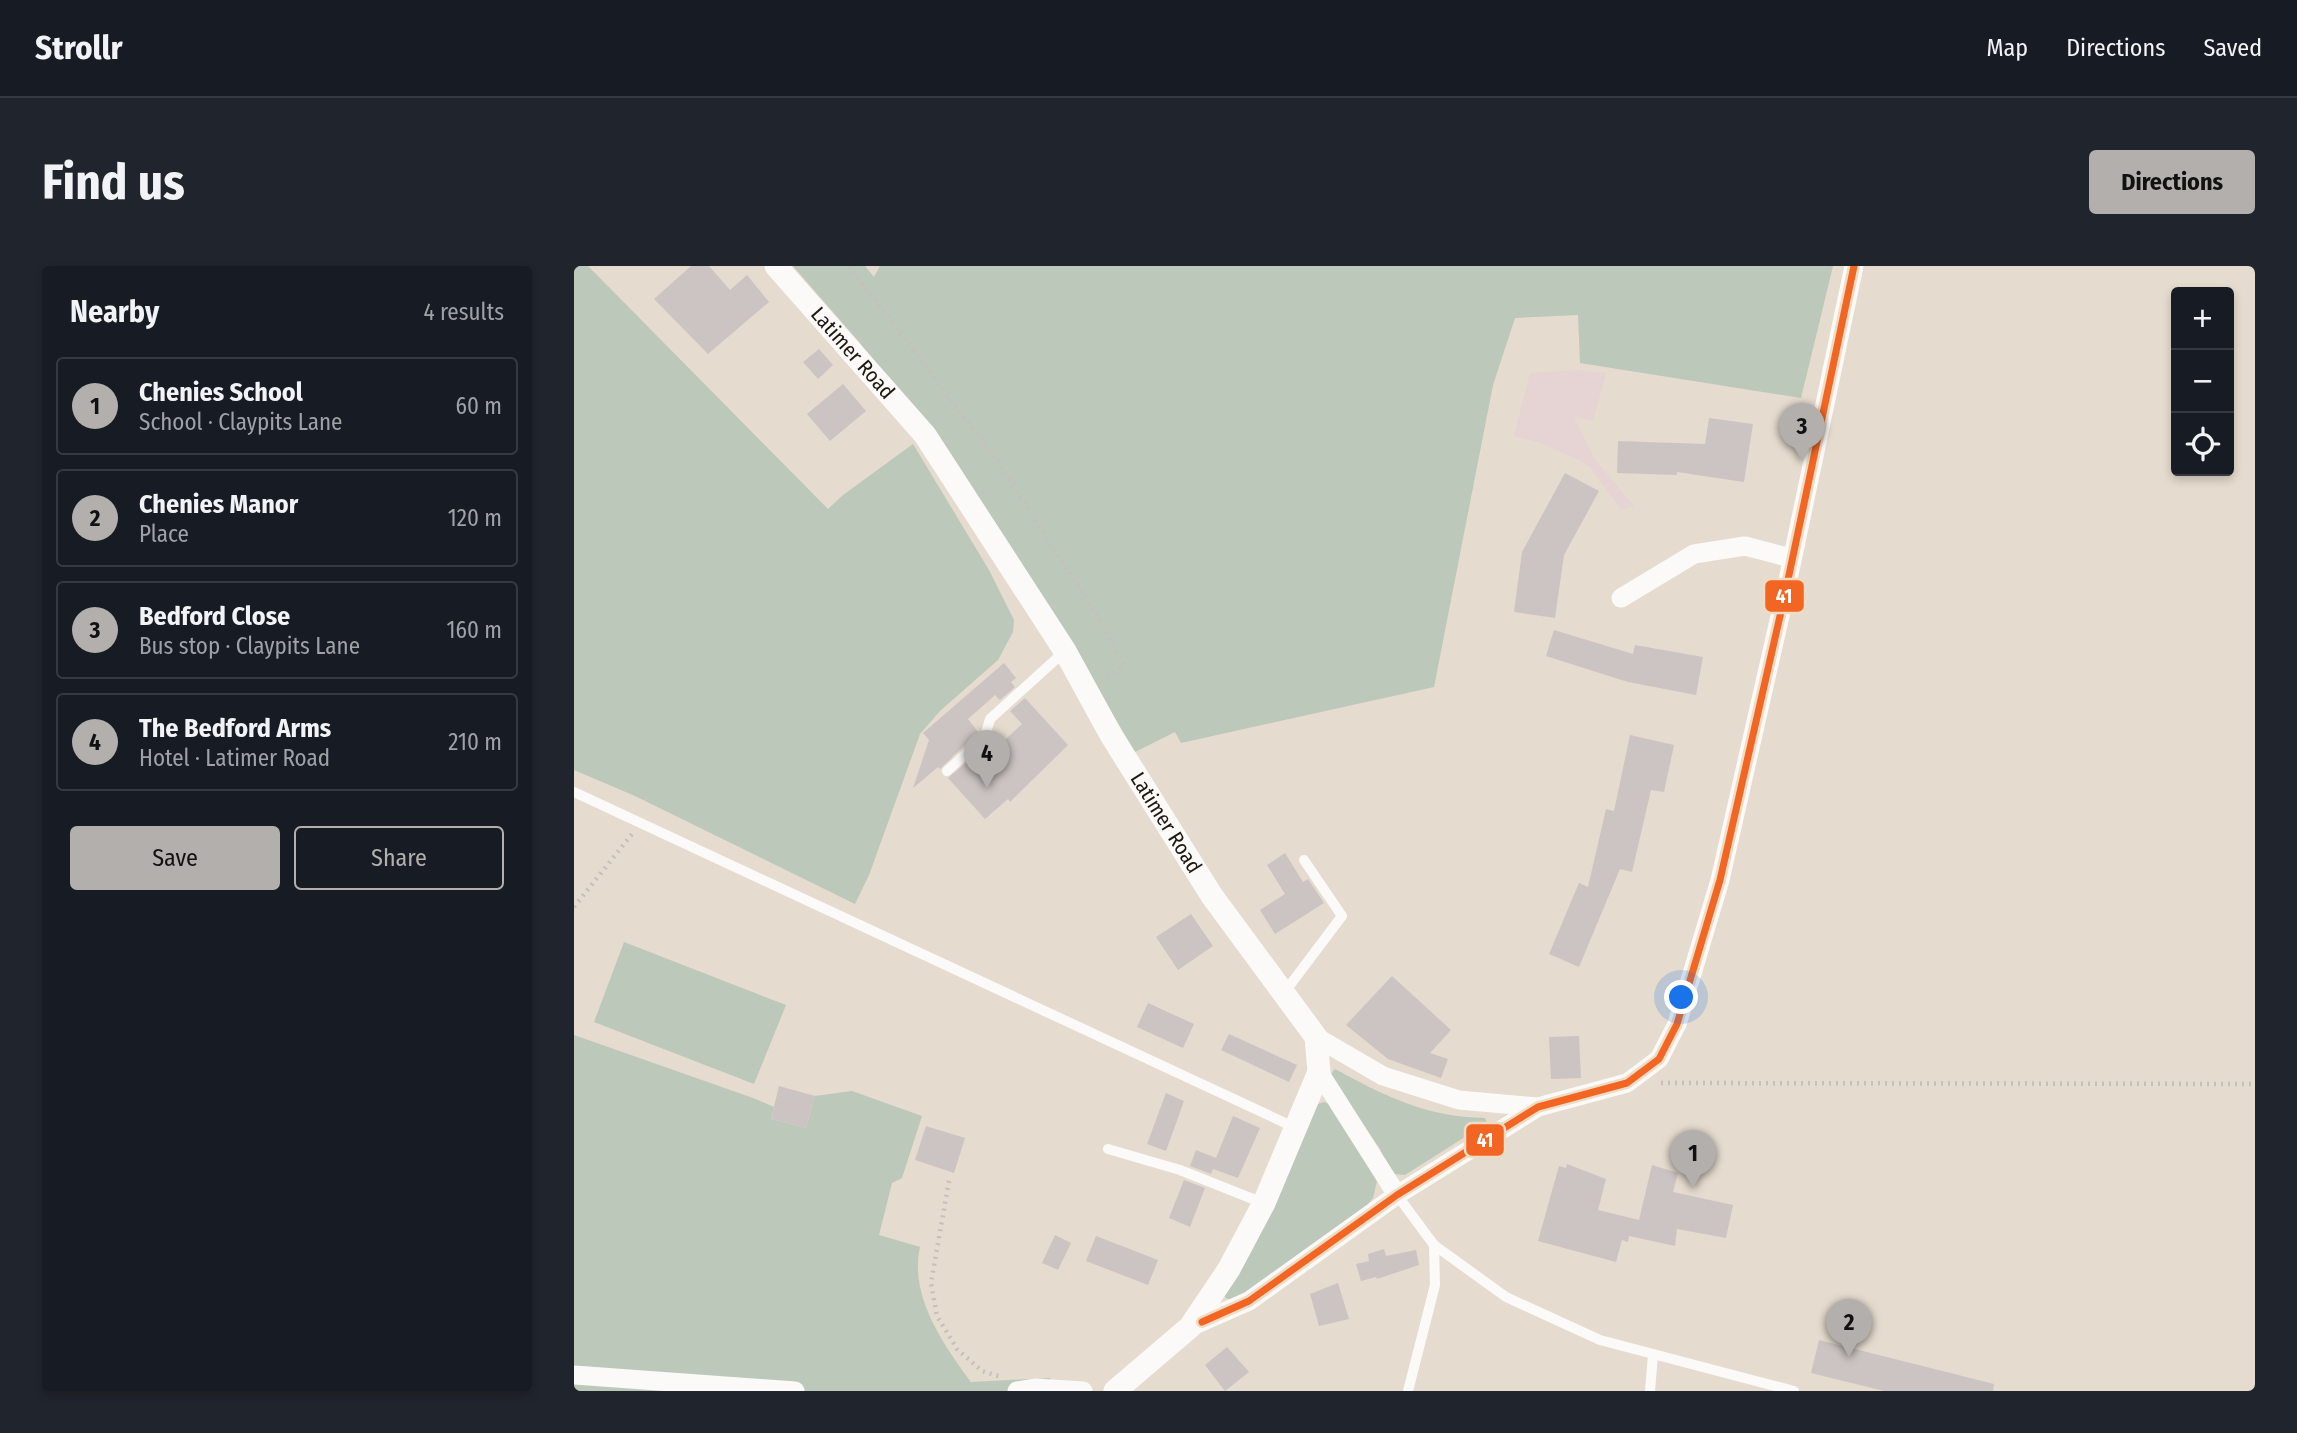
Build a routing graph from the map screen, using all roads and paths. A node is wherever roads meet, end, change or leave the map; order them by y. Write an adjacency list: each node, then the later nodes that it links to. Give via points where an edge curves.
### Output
1 (776, 266): 6 (street, Latimer Road, via 925,435)
2 (849, 266): 7 (path, via 998,462 1103,625 1124,665)
3 (1854, 266): 4 (street)
4 (1791, 558): 5 (street, via 1745,546 1694,554); 16 (street, via 1720,880 1677,1024 1659,1059)
5 (1621, 598)
6 (1065, 651): 7 (street, Latimer Road); 8 (lane, via 990,719 985,736)
7 (1086, 689): 13 (street, Latimer Road, via 1212,896)
8 (947, 771)
9 (574, 792): 10 (lane)
10 (641, 822): 12 (path); 19 (lane)
11 (1304, 860): 13 (lane, via 1342,916)
12 (574, 907)
13 (1284, 993): 14 (street, Latimer Road)
14 (1316, 1037): 15 (street); 18 (street, via 1383,1076 1459,1100)
15 (1319, 1072): 19 (street); 22 (street)
16 (1627, 1083): 17 (path); 18 (street)
17 (2255, 1084)
18 (1538, 1107): 22 (street)
19 (1296, 1128): 23 (street)
20 (1108, 1149): 23 (lane, via 1180,1170)
21 (949, 1181): 28 (path, via 931,1283 937,1316 957,1349 982,1371)
22 (1396, 1195): 24 (lane); 25 (street, via 1249,1301)
23 (1264, 1203): 25 (street, via 1229,1269)
24 (1434, 1245): 26 (lane, via 1506,1297 1600,1340); 32 (lane, via 1435,1285)
25 (1190, 1327): 31 (street)
26 (1653, 1355): 33 (lane); 34 (lane)
27 (574, 1375): 29 (street)
28 (1027, 1390): 30 (street)
29 (795, 1391)
30 (1083, 1391)
31 (1115, 1391)
32 (1408, 1391)
33 (1650, 1391)
34 (1794, 1391)

